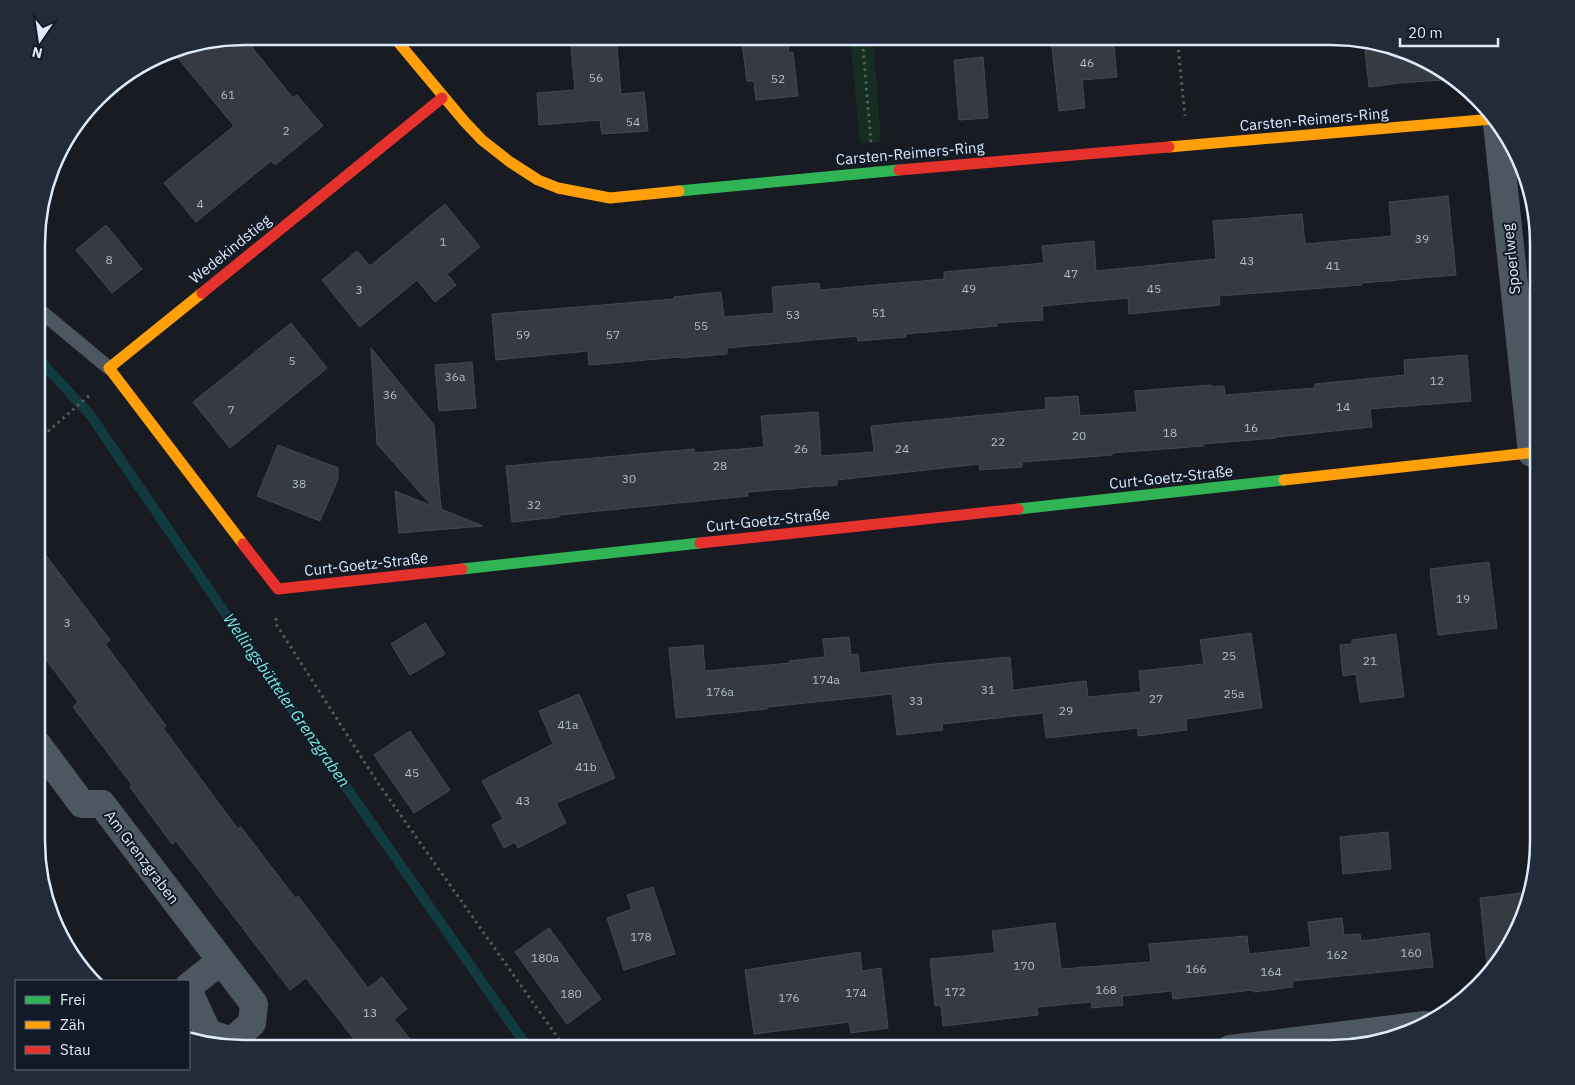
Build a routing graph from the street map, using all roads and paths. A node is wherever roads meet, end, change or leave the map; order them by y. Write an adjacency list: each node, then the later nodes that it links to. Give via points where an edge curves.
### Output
1 (400, 45): 4 (street, Carsten-Reimers-Ring)
2 (863, 45): 8 (path)
3 (1178, 45): 7 (path)
4 (442, 98): 8 (street, Carsten-Reimers-Ring, via 482,140 510,162 538,180 588,195 610,198); 10 (street, Wedekindstieg)
5 (1486, 120): 7 (street, Carsten-Reimers-Ring)
6 (1499, 137): 12 (street, Spoerlweg)
7 (1188, 144): 8 (street, Carsten-Reimers-Ring)
8 (874, 172)
9 (45, 315): 10 (lane)
10 (109, 368): 15 (street)
11 (91, 394): 13 (path)
12 (1530, 409)
13 (45, 435)
14 (1530, 453): 15 (street, Curt-Goetz-Straße)
15 (278, 588): 23 (path, via 276,624 378,783)
16 (45, 754): 17 (street, Am Grenzgraben, via 82,804 102,804)
17 (221, 961): 18 (street); 22 (street, Am Grenzgraben, via 254,1004 252,1023)
18 (190, 985)
19 (190, 994): 21 (street, Am Grenzgraben, via 208,1033)
20 (1396, 1029): 24 (street)
21 (227, 1039)
22 (233, 1040)
23 (559, 1040)
24 (1303, 1040)

